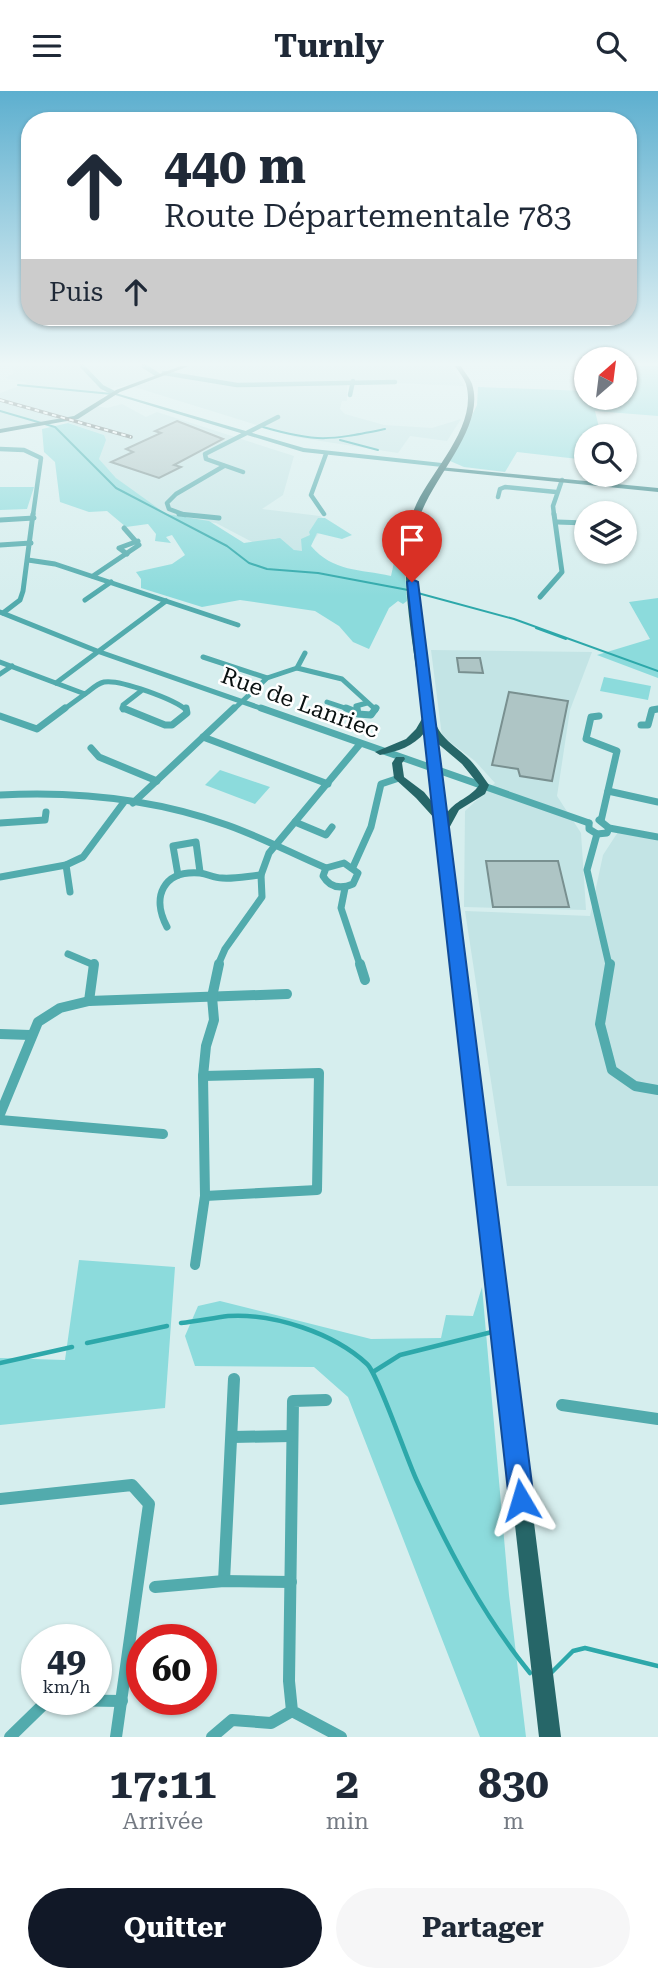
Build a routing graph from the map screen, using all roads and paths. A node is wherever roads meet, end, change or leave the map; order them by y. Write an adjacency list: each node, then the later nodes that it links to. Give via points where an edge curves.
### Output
1 (226, 443): 6 (street, via 205,454 206,459)
2 (282, 443): 5 (street)
3 (455, 443): 7 (main road)
4 (0, 449): 14 (street, via 39,455)
5 (326, 454): 7 (street); 13 (street, via 312,497)
6 (224, 466): 8 (street); 15 (street, via 167,503 179,514)
7 (441, 467): 9 (main road); 50 (main road, via 417,512 410,545)
8 (243, 472)
9 (562, 480): 10 (main road); 11 (street)
10 (658, 490)
11 (556, 492): 12 (street, via 505,487); 17 (street)
12 (498, 497)
13 (324, 515)
14 (34, 517): 16 (street); 21 (street)
15 (219, 518)
16 (0, 520)
17 (557, 522): 18 (street); 27 (street, via 562,572)
18 (574, 523)
19 (124, 528): 20 (street)
20 (138, 541): 23 (street); 23 (street, via 119,548)
21 (31, 543): 22 (street); 24 (street)
22 (0, 545)
23 (127, 554): 25 (street)
24 (28, 560): 25 (street); 30 (street, via 20,600)
25 (93, 576): 26 (street)
26 (111, 582): 28 (street); 29 (street)
27 (540, 597)
28 (85, 600)
29 (166, 601): 31 (street); 32 (street)
30 (1, 613): 32 (street, Rue de Lanriec)
31 (238, 625)
32 (97, 651): 40 (street); 43 (street, Rue de Lanriec)
33 (305, 653): 37 (street)
34 (202, 657): 39 (street)
35 (0, 662): 36 (street)
36 (12, 666): 38 (street); 40 (street)
37 (297, 668): 39 (street); 45 (street, via 342,679)
38 (0, 674)
39 (267, 678): 43 (street)
40 (55, 683): 42 (street)
41 (141, 691): 41 (street, via 122,710 165,726 187,713 186,708); 42 (street, via 107,681)
42 (85, 694): 48 (street, via 37,729)
43 (241, 702): 52 (street); 53 (street, Rue de Lanriec)
44 (327, 702): 47 (street)
45 (368, 703): 47 (street, via 356,706); 47 (street, via 376,707 374,714)
46 (658, 709): 51 (street, via 652,710 648,725)
47 (356, 712)
48 (0, 716)
49 (599, 716): 65 (street, via 591,717 584,733 592,743 617,751)
50 (428, 717): 55 (main road, via 411,742); 57 (main road); 58 (main road, via 441,742)
51 (641, 725)
52 (203, 737): 61 (street); 62 (street)
53 (360, 744): 55 (street, Rue de Lanriec); 62 (street)
54 (91, 748): 61 (street, via 99,757)
55 (380, 752): 56 (street, Rue de Lanriec)
56 (400, 759): 59 (main road); 60 (street, Rue de Lanriec)
57 (434, 760): 63 (main road)
58 (471, 768): 60 (main road); 64 (main road)
59 (399, 778): 71 (main road); 83 (street, via 381,785 371,827)
60 (463, 780): 64 (street, Rue de Lanriec)
61 (157, 781): 69 (street)
62 (328, 784): 73 (street)
63 (436, 785): 71 (main road)
64 (484, 787): 75 (street, Rue de Lanriec); 78 (main road, via 455,808)
65 (608, 791): 68 (street); 72 (street)
66 (0, 795): 67 (street, via 38,793)
67 (124, 802): 69 (street); 82 (street, via 83,857)
68 (658, 802)
69 (133, 803): 81 (street, via 214,820)
70 (46, 813): 74 (street, via 44,820)
71 (440, 817): 78 (main road)
72 (601, 821): 75 (street); 77 (street)
73 (295, 822): 76 (street, via 326,835); 81 (street)
74 (0, 823)
75 (589, 823): 79 (street, via 589,829)
76 (332, 827)
77 (609, 828): 79 (street, via 607,833); 80 (street)
78 (442, 832): 122 (main road)
79 (597, 834): 100 (street, via 587,870 610,961 600,1017 602,1034 610,1065 619,1077 642,1089)
80 (658, 837)
81 (275, 845): 84 (street); 87 (street)
82 (66, 865): 88 (street); 90 (street)
83 (353, 867): 84 (street, via 338,863); 89 (street, via 357,879)
84 (326, 869): 89 (street, via 326,883)
85 (200, 872): 86 (street); 86 (street, via 196,842 173,846); 87 (street, via 212,878)
86 (178, 875): 91 (street, via 156,898 156,911)
87 (261, 875): 95 (street, via 262,897 225,949)
88 (0, 877)
89 (345, 888): 93 (street, via 341,908)
90 (70, 892)
91 (167, 927)
92 (68, 954): 96 (street, via 94,963)
93 (365, 980)
94 (287, 994): 95 (street)
95 (212, 997): 96 (street); 99 (street, via 214,1020)
96 (89, 1001): 98 (street, via 60,1008 38,1021)
97 (0, 1034): 98 (street)
98 (30, 1035): 101 (street)
99 (203, 1076): 104 (street); 104 (street, via 319,1073 321,1131 316,1150 317,1189)
100 (658, 1090)
101 (0, 1114)
102 (0, 1120): 103 (street)
103 (163, 1135)
104 (205, 1196): 105 (street)
105 (195, 1265)
106 (234, 1379): 111 (street)
107 (326, 1400): 110 (street, via 293,1401)
108 (562, 1405): 109 (street)
109 (658, 1419)
110 (291, 1436): 111 (street); 114 (street)
111 (232, 1437): 113 (street)
112 (0, 1499): 116 (street, via 132,1485 149,1504)
113 (224, 1581): 114 (street); 115 (street)
114 (291, 1582): 117 (street)
115 (155, 1587)
116 (122, 1701): 118 (street, via 47,1700); 119 (street)
117 (292, 1711): 120 (street, via 271,1723 232,1720); 121 (street)
118 (10, 1737)
119 (116, 1737)
120 (212, 1737)
121 (341, 1737)
122 (550, 1737)

